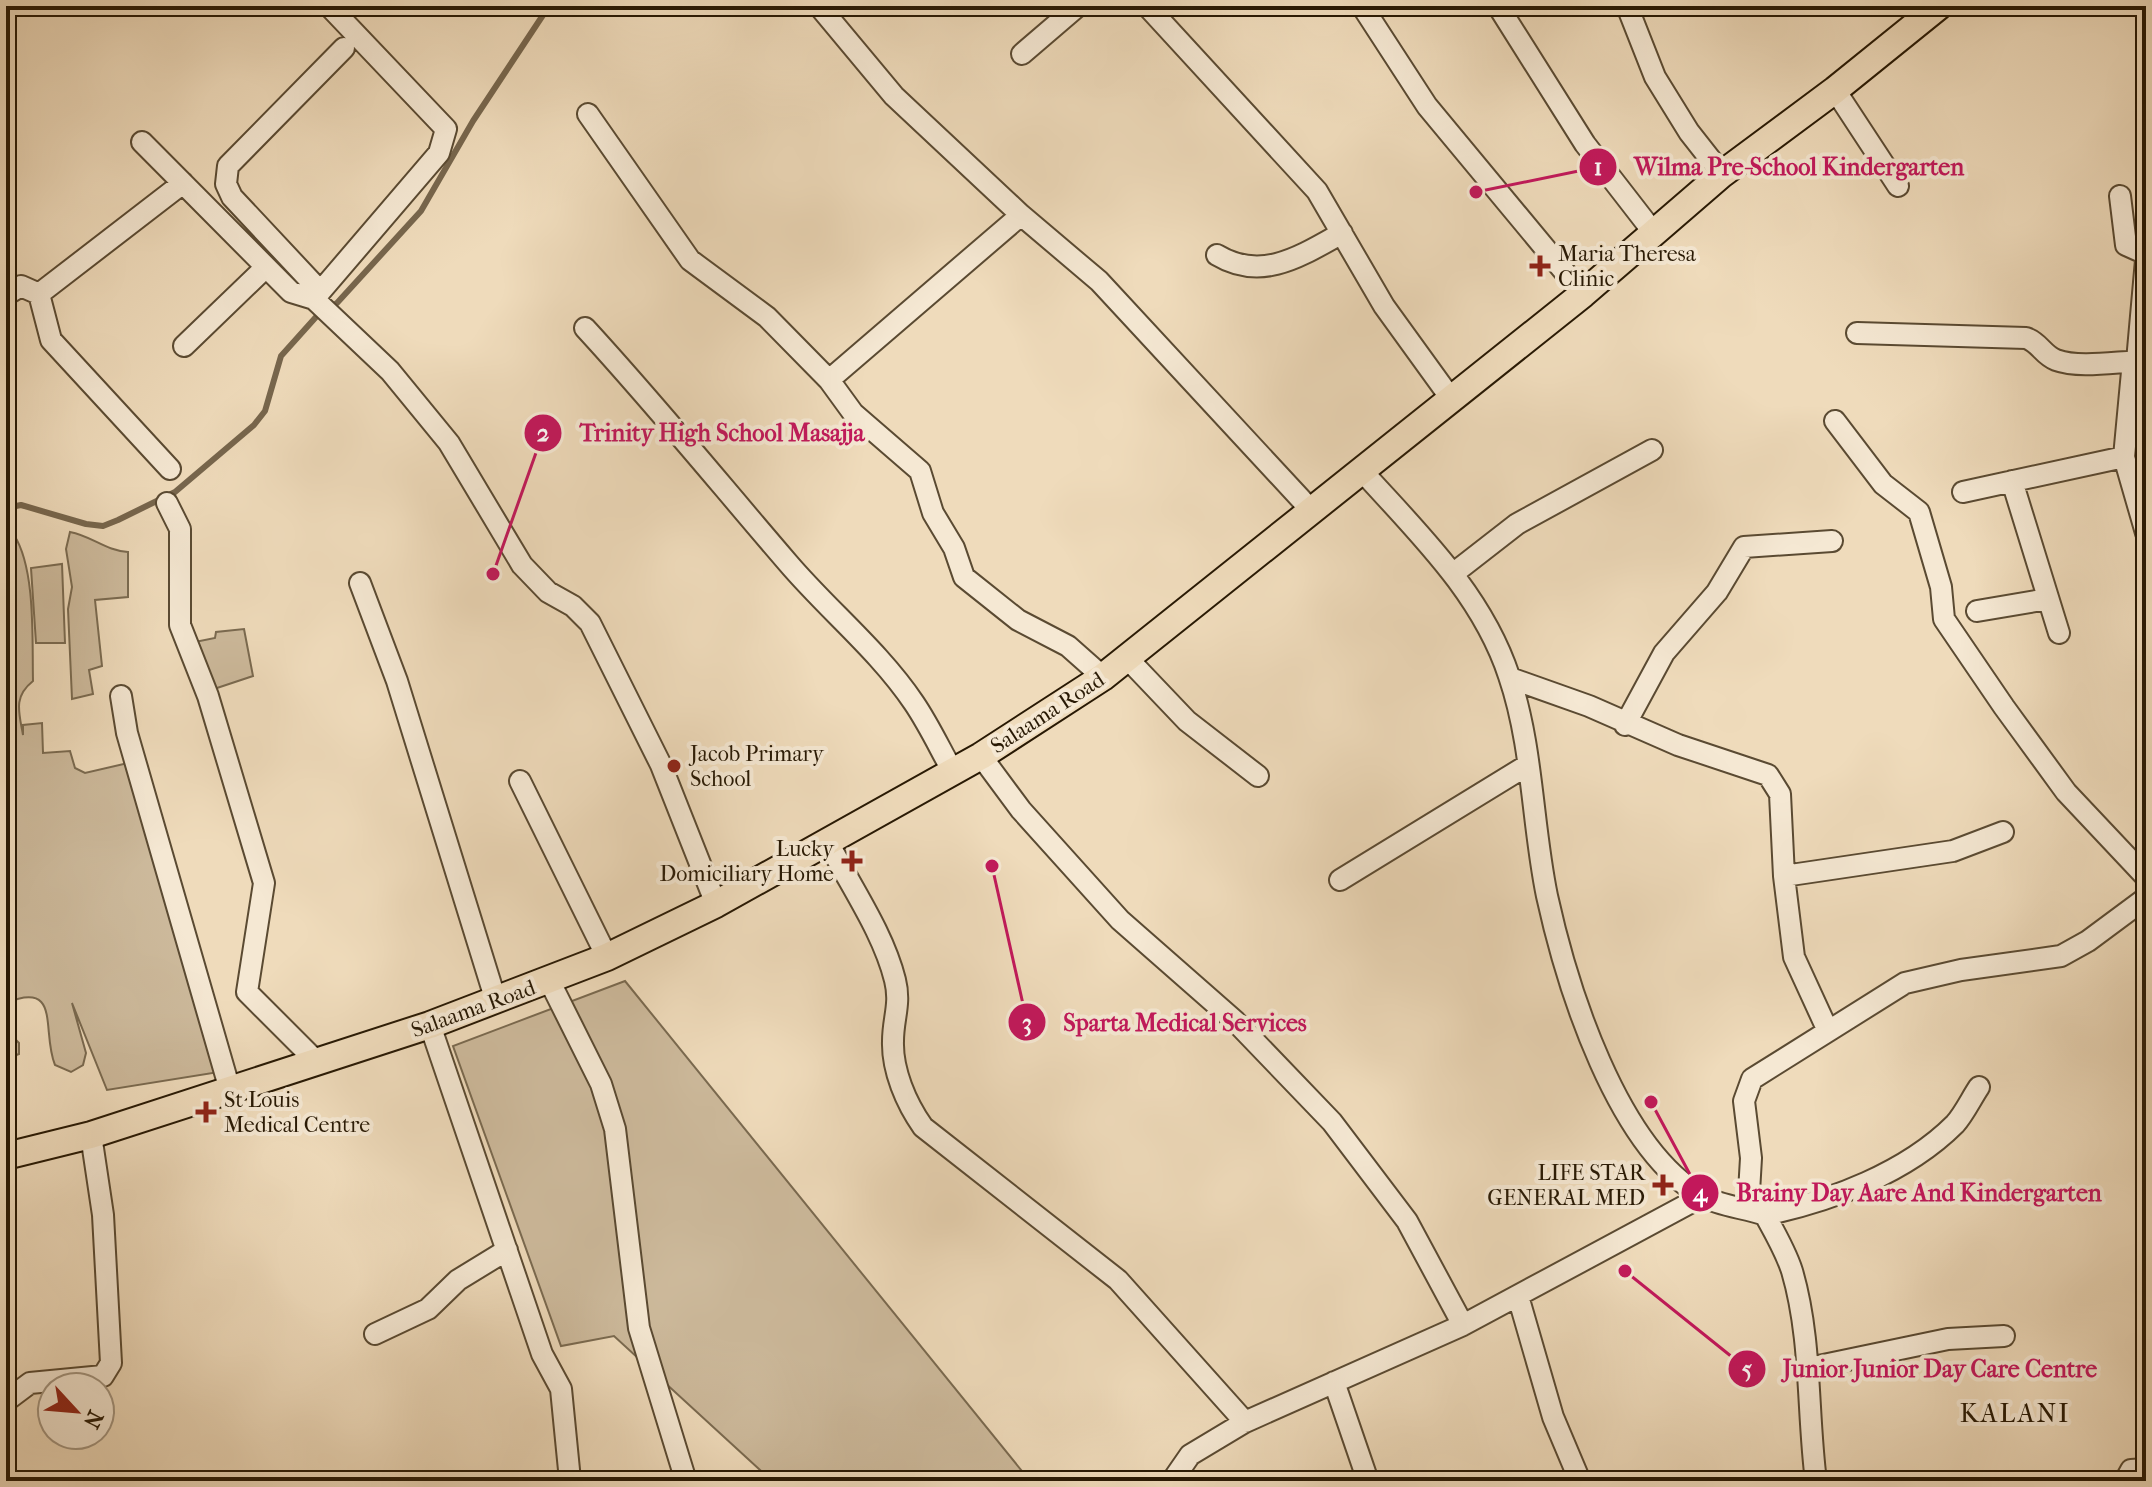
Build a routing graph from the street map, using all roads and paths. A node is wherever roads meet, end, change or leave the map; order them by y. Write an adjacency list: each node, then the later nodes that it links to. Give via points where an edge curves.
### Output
1 (329, 6): 28 (street, via 446,129 439,153)
2 (819, 6): 18 (street, via 886,88)
3 (1078, 6): 10 (street)
4 (1147, 6): 19 (street, via 1312,184)
5 (1362, 6): 26 (street, via 1427,106)
6 (1498, 6): 20 (street, via 1576,131)
7 (1627, 6): 14 (street, via 1655,77)
8 (1939, 6): 11 (main road, Salaama Road)
9 (344, 48): 28 (street, via 228,166 226,184)
10 (1022, 54)
11 (1835, 90): 14 (main road, Salaama Road); 16 (street)
12 (588, 114): 33 (street, via 690,260 767,317)
13 (142, 142): 15 (street)
14 (1722, 174): 20 (main road, Salaama Road)
15 (183, 183): 24 (street); 25 (street)
16 (1898, 186)
17 (2120, 196): 21 (street, via 2126,245)
18 (1021, 215): 33 (street); 43 (street, via 1099,281)
19 (1342, 233): 22 (street, via 1281,265 1247,266); 34 (street, via 1384,306)
20 (1654, 233): 26 (main road, Salaama Road)
21 (2146, 254)
22 (1217, 255)
23 (2146, 260): 32 (street)
24 (266, 267): 28 (street, via 291,292); 31 (street)
25 (39, 294): 27 (street, via 21,286); 38 (street, via 51,340)
26 (1583, 294): 34 (main road, Salaama Road)
27 (6, 295)
28 (318, 299): 67 (street, via 390,371 449,443 522,565 590,623 656,755)
29 (585, 328): 58 (street, via 897,681)
30 (1857, 333): 32 (street, via 2026,338 2065,362)
31 (184, 346)
32 (2139, 361): 37 (street)
33 (829, 380): 52 (street, via 853,413 920,471 933,513 970,584 1018,620 1068,646)
34 (1452, 400): 39 (main road, Salaama Road)
35 (1835, 421): 64 (street, via 1883,484 1919,512 1941,587 1944,619 2004,707 2066,792)
36 (1652, 450): 46 (street, via 1517,524)
37 (2124, 457): 40 (street); 44 (street)
38 (170, 469)
39 (1362, 471): 43 (main road, Salaama Road); 46 (street)
40 (2012, 481): 41 (street); 48 (street)
41 (1963, 492)
42 (167, 503): 73 (street, via 180,529 180,625 208,696 264,883 247,992)
43 (1312, 511): 51 (main road, Salaama Road)
44 (2146, 533)
45 (1832, 541): 55 (street, via 1744,547 1706,606 1664,653)
46 (1454, 573): 53 (street, via 1495,641)
47 (360, 583): 70 (street, via 397,681)
48 (2048, 599): 49 (street); 50 (street)
49 (1977, 611)
50 (2059, 633)
51 (1127, 658): 52 (main road, Salaama Road); 59 (street, via 1187,721)
52 (1103, 677): 56 (main road, Salaama Road)
53 (1510, 678): 55 (street); 57 (street)
54 (121, 696): 75 (street, via 127,733)
55 (1625, 725): 63 (street, via 1768,775 1780,794)
56 (981, 756): 58 (main road, Salaama Road); 82 (street, via 1091,890 1235,1021 1332,1122 1407,1221)
57 (1526, 766): 65 (street); 78 (street, via 1547,897 1600,1066 1650,1150)
58 (953, 772): 62 (main road, Salaama Road)
59 (1258, 776)
60 (520, 781): 68 (street)
61 (2003, 832): 63 (street, via 1953,851)
62 (828, 842): 67 (main road, Salaama Road); 88 (street, via 891,967 900,1004 893,1032 895,1062 923,1127 1118,1280)
63 (1784, 876): 72 (street, via 1794,957)
64 (2146, 877)
65 (1340, 880)
66 (2146, 898): 72 (street, via 2061,956 1916,978)
67 (716, 904): 68 (main road, Salaama Road)
68 (607, 957): 69 (main road, Salaama Road)
69 (549, 980): 70 (main road, Salaama Road); 91 (street, via 601,1084 615,1129 639,1328)
70 (496, 1001): 71 (main road, Salaama Road)
71 (430, 1025): 73 (main road, Salaama Road); 80 (street)
72 (1828, 1031): 79 (street, via 1747,1087 1744,1101)
73 (317, 1062): 75 (main road, Salaama Road)
74 (1979, 1087): 79 (street, via 1956,1123 1912,1156 1855,1188 1803,1207)
75 (230, 1090): 76 (main road, Salaama Road)
76 (91, 1135): 77 (main road, Salaama Road); 87 (street, via 103,1215 111,1363 103,1376 30,1383)
77 (7, 1150)
78 (1703, 1196): 79 (street); 81 (street)
79 (1757, 1212): 85 (street, via 1792,1272)
80 (507, 1250): 83 (street, via 458,1280 428,1309); 90 (street, via 542,1354 561,1389)
81 (1518, 1296): 82 (street); 94 (street, via 1553,1417)
82 (1463, 1325): 86 (street)
83 (375, 1334)
84 (2004, 1336): 85 (street, via 1948,1339)
85 (1809, 1368): 95 (street)
86 (1334, 1382): 88 (street); 93 (street)
87 (6, 1401)
88 (1245, 1422): 92 (street, via 1190,1455)
89 (2146, 1469): 96 (street, via 2131,1470)
90 (570, 1480)
91 (686, 1481)
92 (1172, 1481)
93 (1368, 1481)
94 (1580, 1481)
95 (1816, 1481)
96 (2125, 1481)

